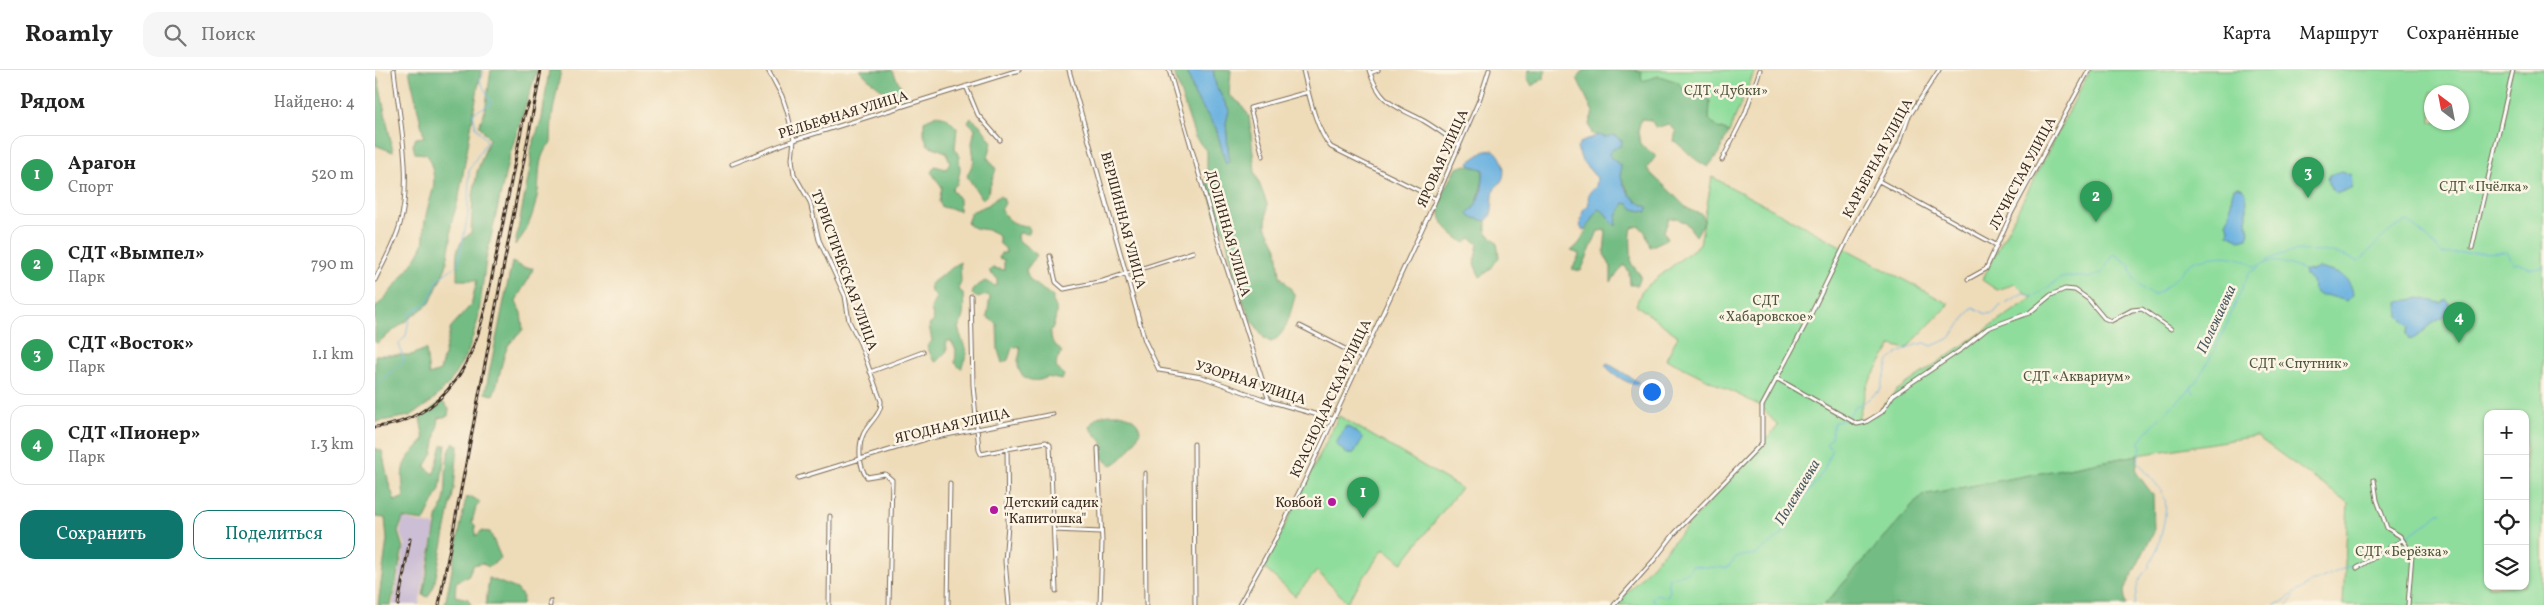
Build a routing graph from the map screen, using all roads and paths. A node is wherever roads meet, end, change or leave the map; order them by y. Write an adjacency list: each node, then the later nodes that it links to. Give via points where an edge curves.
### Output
1 (394, 70): 32 (street, via 403,149 403,207 395,240)
2 (768, 70): 17 (street, ТУРИСТИЧЕСКАЯ УЛИЦА, via 783,96)
3 (1019, 70): 14 (street, РЕЛЬЕФНАЯ УЛИЦА)
4 (1069, 70): 30 (street, ВЕРШИННАЯ УЛИЦА)
5 (1169, 70): 41 (street, ДОЛИННАЯ УЛИЦА)
6 (1303, 70): 16 (street)
7 (1378, 70): 13 (street)
8 (1489, 70): 19 (street, ЯРОВАЯ УЛИЦА)
9 (1760, 70): 21 (street, via 1745,114)
10 (1939, 70): 23 (street, КАРЬЕРНАЯ УЛИЦА, via 1908,118 1901,142)
11 (2089, 70): 25 (street, ЛУЧИСТАЯ УЛИЦА)
12 (2513, 70): 26 (street)
13 (1370, 71): 19 (street, via 1387,102)
14 (1003, 72): 15 (street, РЕЛЬЕФНАЯ УЛИЦА)
15 (966, 86): 17 (street, РЕЛЬЕФНАЯ УЛИЦА); 18 (street, via 978,115)
16 (1308, 92): 20 (street, via 1250,108); 24 (street, via 1331,147)
17 (794, 140): 22 (street, РЕЛЬЕФНАЯ УЛИЦА); 38 (street, ТУРИСТИЧЕСКАЯ УЛИЦА, via 794,174 810,202 819,240 845,296 849,322)
18 (1000, 140)
19 (1459, 145): 24 (street, ЯРОВАЯ УЛИЦА)
20 (1263, 156)
21 (1722, 160)
22 (732, 164)
23 (1879, 181): 25 (street); 40 (street, КАРЬЕРНАЯ УЛИЦА)
24 (1436, 199): 28 (street, ЯРОВАЯ УЛИЦА)
25 (1996, 245): 31 (street, ЛУЧИСТАЯ УЛИЦА, via 1985,269)
26 (2472, 248)
27 (1193, 252): 30 (street)
28 (1410, 252): 37 (street, КРАСНОДАРСКАЯ УЛИЦА)
29 (1050, 256): 30 (street, via 1056,282 1064,289 1096,283)
30 (1127, 272): 39 (street, ВЕРШИННАЯ УЛИЦА, via 1145,341 1155,364)
31 (1968, 279)
32 (375, 280)
33 (971, 296): 44 (street, via 973,385)
34 (1299, 326): 37 (street)
35 (2171, 329): 40 (street, via 2142,309 2132,310 2111,321 2075,290 2065,290 2051,295 2029,313 1988,328 1893,395 1888,406 1875,416 1857,424)
36 (923, 352): 38 (street)
37 (1361, 357): 43 (street, КРАСНОДАРСКАЯ УЛИЦА)
38 (870, 372): 48 (street, ТУРИСТИЧЕСКАЯ УЛИЦА, via 881,404 863,435)
39 (1163, 372): 41 (street, УЗОРНАЯ УЛИЦА, via 1202,377)
40 (1776, 378): 67 (street, КАРЬЕРНАЯ УЛИЦА, via 1762,406 1762,442 1675,533)
41 (1269, 401): 43 (street, УЗОРНАЯ УЛИЦА)
42 (1053, 414): 44 (street, ЯГОДНАЯ УЛИЦА)
43 (1332, 419): 66 (street, КРАСНОДАРСКАЯ УЛИЦА, via 1279,532)
44 (978, 429): 47 (street, via 981,454); 48 (street, ЯГОДНАЯ УЛИЦА)
45 (1194, 444): 65 (street)
46 (1098, 448): 55 (street)
47 (1007, 449): 54 (street, via 1050,444); 62 (street, via 1005,561)
48 (861, 459): 50 (street, ЯГОДНАЯ УЛИЦА); 60 (street, via 862,470 867,477 885,474 892,480)
49 (1145, 473): 64 (street)
50 (798, 478)
51 (2374, 480): 56 (street, via 2381,516 2387,528)
52 (950, 483): 61 (street)
53 (830, 516): 59 (street)
54 (1054, 530): 55 (street); 58 (street)
55 (1101, 532): 63 (street)
56 (2402, 540): 57 (street); 68 (street, via 2413,558)
57 (2357, 568)
58 (1056, 591)
59 (829, 605)
60 (889, 605)
61 (948, 605)
62 (1009, 605)
63 (1100, 605)
64 (1146, 605)
65 (1195, 605)
66 (1239, 605)
67 (1614, 605)
68 (2408, 605)

